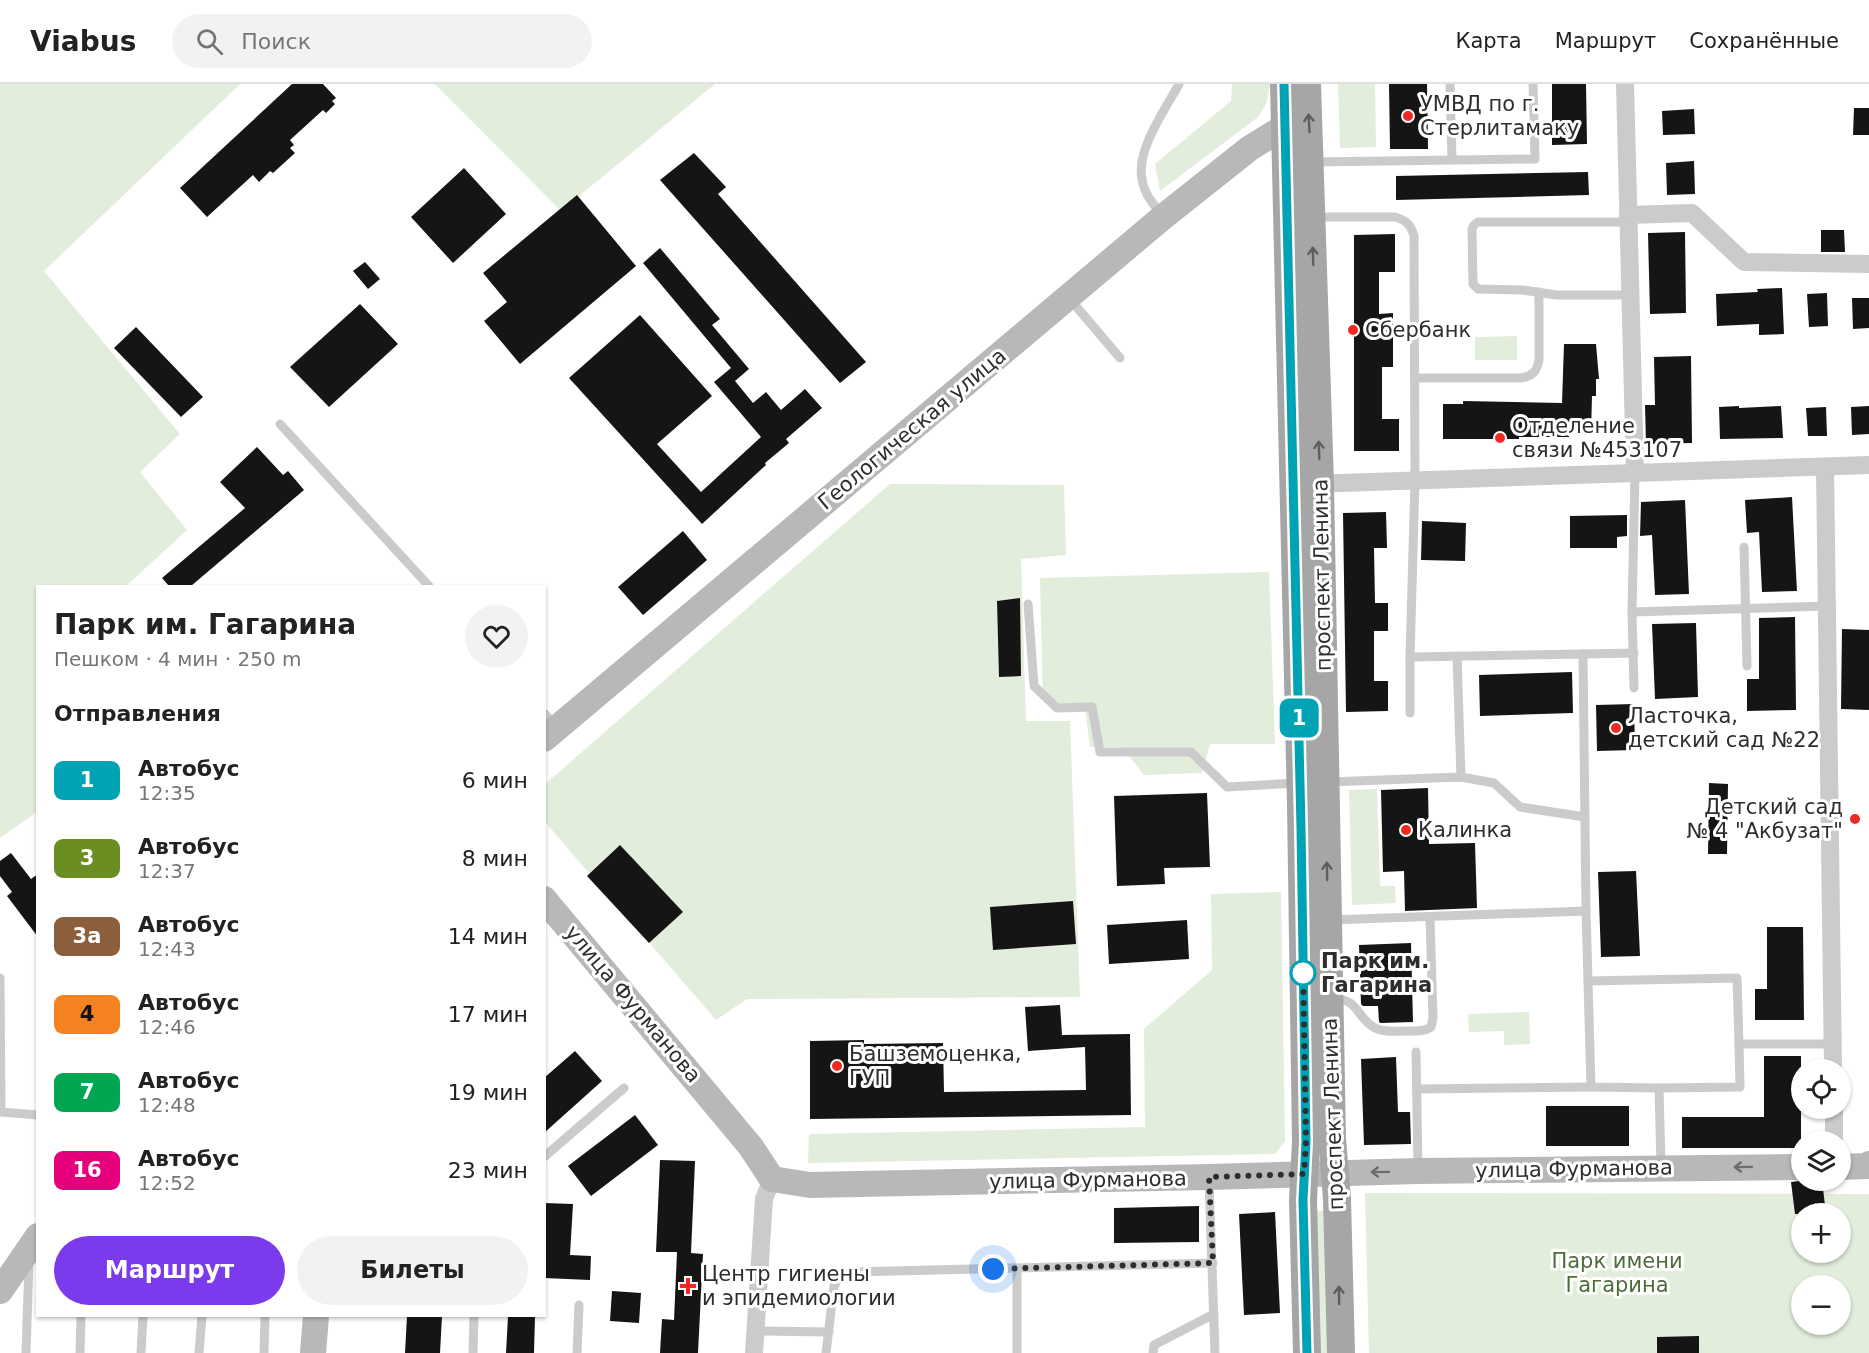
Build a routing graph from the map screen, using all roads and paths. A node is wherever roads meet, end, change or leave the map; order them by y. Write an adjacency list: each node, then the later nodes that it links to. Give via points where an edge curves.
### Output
1 (1179, 84): 10 (lane, via 1140,165 1148,196)
2 (1284, 84): 7 (main road, проспект Ленина)
3 (1307, 84): 9 (main road, проспект Ленина, one-way to 3)
4 (1450, 84): 8 (lane)
5 (1533, 84): 8 (lane, via 1535,159)
6 (1625, 84): 12 (street)
7 (1286, 126): 10 (street, Геологическая улица, via 1250,148); 24 (main road, проспект Ленина)
8 (1452, 160): 9 (lane)
9 (1311, 162): 11 (main road, проспект Ленина)
10 (1163, 217): 16 (street, Геологическая улица)
11 (1312, 217): 18 (lane, via 1395,217 1412,228); 24 (main road, проспект Ленина, one-way to 11)
12 (1628, 218): 13 (street, via 1692,213 1744,262); 14 (lane, via 1475,224 1474,287); 15 (street)
13 (1869, 264)
14 (1539, 292): 15 (lane, via 1556,296); 18 (lane, via 1539,360 1529,376)
15 (1630, 295): 22 (street)
16 (1068, 297): 17 (lane); 38 (street, Геологическая улица)
17 (1120, 358)
18 (1415, 378): 23 (lane)
19 (280, 424): 26 (lane)
20 (1869, 465): 21 (street)
21 (1825, 467): 22 (street); 28 (street)
22 (1635, 473): 23 (street); 30 (lane)
23 (1415, 481): 24 (street); 34 (lane)
24 (1307, 485): 40 (main road, проспект Ленина)
25 (1744, 547): 29 (lane)
26 (428, 585)
27 (1028, 604): 40 (lane, via 1034,686 1057,708 1092,707 1100,752 1191,752 1227,787)
28 (1827, 606): 29 (lane); 50 (street)
29 (1746, 608): 30 (lane); 35 (lane)
30 (1632, 612): 31 (lane)
31 (1634, 653): 32 (lane); 36 (lane)
32 (1583, 654): 33 (lane); 41 (lane)
33 (1457, 656): 34 (lane); 39 (lane)
34 (1410, 657): 37 (lane)
35 (1747, 666)
36 (1634, 688)
37 (1410, 713)
38 (549, 727)
39 (1461, 777): 40 (lane); 41 (lane, via 1494,783 1520,807)
40 (1313, 782): 45 (main road, проспект Ленина, one-way to 40); 65 (main road, проспект Ленина)
41 (1585, 817): 43 (lane)
42 (546, 900): 67 (street, улица Фурманова, via 751,1147)
43 (1586, 911): 44 (lane); 47 (lane)
44 (1430, 917): 45 (lane); 48 (lane, via 1433,1023 1428,1029 1386,1032 1368,1023 1352,1004 1342,999)
45 (1328, 920): 48 (main road, проспект Ленина)
46 (0, 978): 57 (lane, via 1,1112)
47 (1588, 981): 49 (lane, via 1737,978); 53 (lane)
48 (1329, 1000): 64 (main road, проспект Ленина)
49 (1739, 1044): 50 (lane); 55 (lane, via 1740,1088)
50 (1833, 1044): 52 (street)
51 (1416, 1052): 56 (lane)
52 (1833, 1059)
53 (1591, 1087): 55 (lane); 56 (lane)
54 (624, 1088): 58 (lane)
55 (1659, 1088): 62 (lane)
56 (1417, 1089): 63 (lane)
57 (36, 1115)
58 (546, 1155)
59 (1869, 1164): 61 (street)
60 (1791, 1167): 62 (street, улица Фурманова, one-way to 62)
61 (1851, 1167)
62 (1661, 1168): 63 (street, улица Фурманова)
63 (1418, 1171): 64 (street, улица Фурманова, one-way to 64)
64 (1334, 1173): 65 (street, улица Фурманова); 96 (main road, проспект Ленина, one-way to 64)
65 (1304, 1174): 66 (street, улица Фурманова); 95 (main road, проспект Ленина)
66 (1209, 1177): 67 (street, улица Фурманова, via 810,1185); 69 (lane)
67 (772, 1179): 80 (street, via 764,1199)
68 (33, 1242): 71 (street); 82 (lane)
69 (1213, 1263): 70 (lane); 73 (lane)
70 (1017, 1268): 81 (lane, via 844,1274 834,1286); 92 (lane)
71 (0, 1291)
72 (579, 1305): 89 (lane)
73 (1214, 1314): 93 (lane, via 1154,1345); 94 (lane)
74 (81, 1317): 83 (lane)
75 (142, 1317): 84 (lane)
76 (202, 1317): 85 (lane)
77 (266, 1317): 86 (lane)
78 (316, 1317): 87 (street)
79 (474, 1317): 88 (lane)
80 (756, 1331): 81 (lane); 90 (street)
81 (829, 1332): 91 (lane)
82 (26, 1353)
83 (80, 1353)
84 (141, 1353)
85 (199, 1353)
86 (264, 1353)
87 (313, 1353)
88 (473, 1353)
89 (576, 1353)
90 (754, 1353)
91 (826, 1353)
92 (1017, 1353)
93 (1154, 1353)
94 (1215, 1353)
95 (1307, 1353)
96 (1341, 1353)

